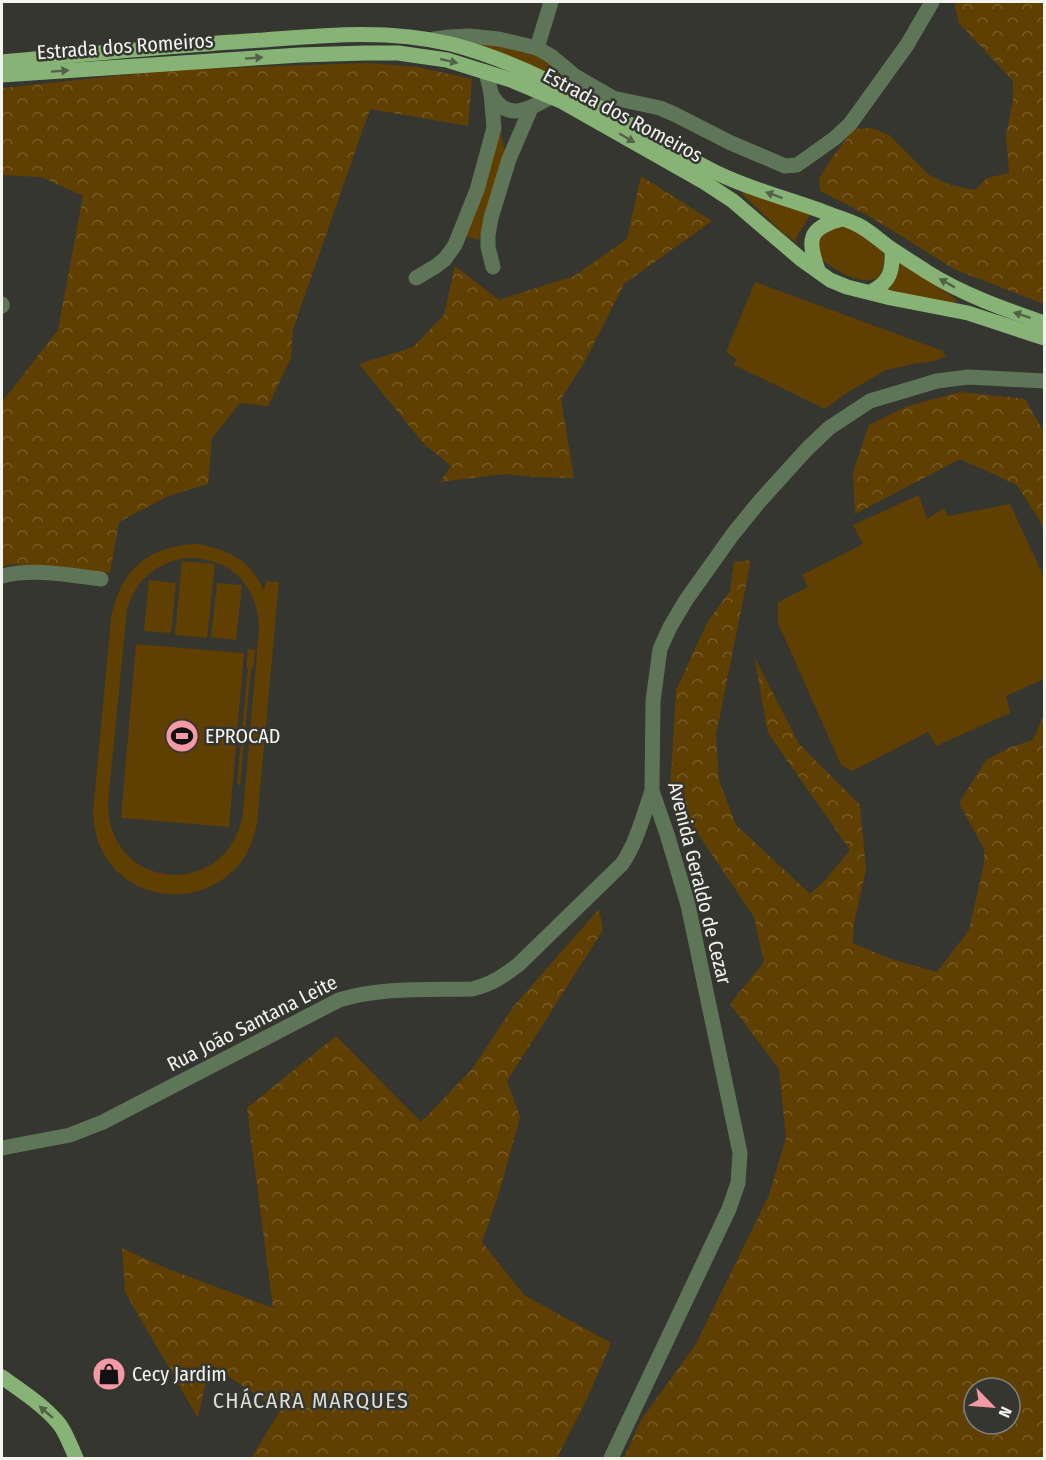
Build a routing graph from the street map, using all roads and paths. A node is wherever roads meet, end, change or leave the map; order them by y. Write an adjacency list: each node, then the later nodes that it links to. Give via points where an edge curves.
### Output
1 (551, 2): 4 (street)
2 (932, 2): 10 (street, via 907,45 850,124 797,165 785,166 660,108)
3 (429, 40): 4 (street, via 469,36); 5 (main road, Estrada dos Romeiros, via 334,35); 12 (main road, Estrada dos Romeiros, via 514,66)
4 (537, 48): 10 (street)
5 (2, 62)
6 (486, 72): 7 (main road, Estrada dos Romeiros, one-way to 6, via 365,53 447,60); 8 (street); 9 (main road, Estrada dos Romeiros)
7 (2, 75)
8 (491, 93): 11 (street, via 503,108); 17 (street, via 494,128 490,147 455,245 445,259)
9 (551, 97): 11 (street); 16 (main road, Estrada dos Romeiros, one-way to 16, via 704,182)
10 (613, 98): 12 (street)
11 (531, 108): 15 (street, via 509,159 491,218 488,247)
12 (622, 120): 13 (main road, Estrada dos Romeiros, one-way to 12, via 734,181)
13 (842, 219): 14 (main road, Estrada dos Romeiros, via 858,225); 16 (main road, via 821,226 812,237)
14 (892, 250): 18 (main road, via 893,262 886,281); 19 (main road, Estrada dos Romeiros, one-way to 14, via 956,288)
15 (493, 267)
16 (818, 270): 18 (main road, Estrada dos Romeiros, via 830,280)
17 (416, 278)
18 (871, 292): 20 (main road, Estrada dos Romeiros, via 968,313)
19 (1044, 323)
20 (1044, 338)
21 (1044, 381): 24 (street, Avenida Geraldo de Cezar, via 968,377 937,381 870,401 807,449 738,528 686,600 660,649 653,701)
22 (2, 576): 23 (street, via 42,572)
23 (101, 579)
24 (652, 791): 25 (street, Rua João Santana Leite, via 637,836 622,864 504,976 472,989 375,992 339,1000 103,1122 70,1135); 28 (street, Avenida Geraldo de Cezar, via 688,905 740,1153 738,1183 729,1209)
25 (2, 1148)
26 (2, 1377): 27 (main road, one-way to 26, via 60,1425)
27 (76, 1458)
28 (611, 1458)

